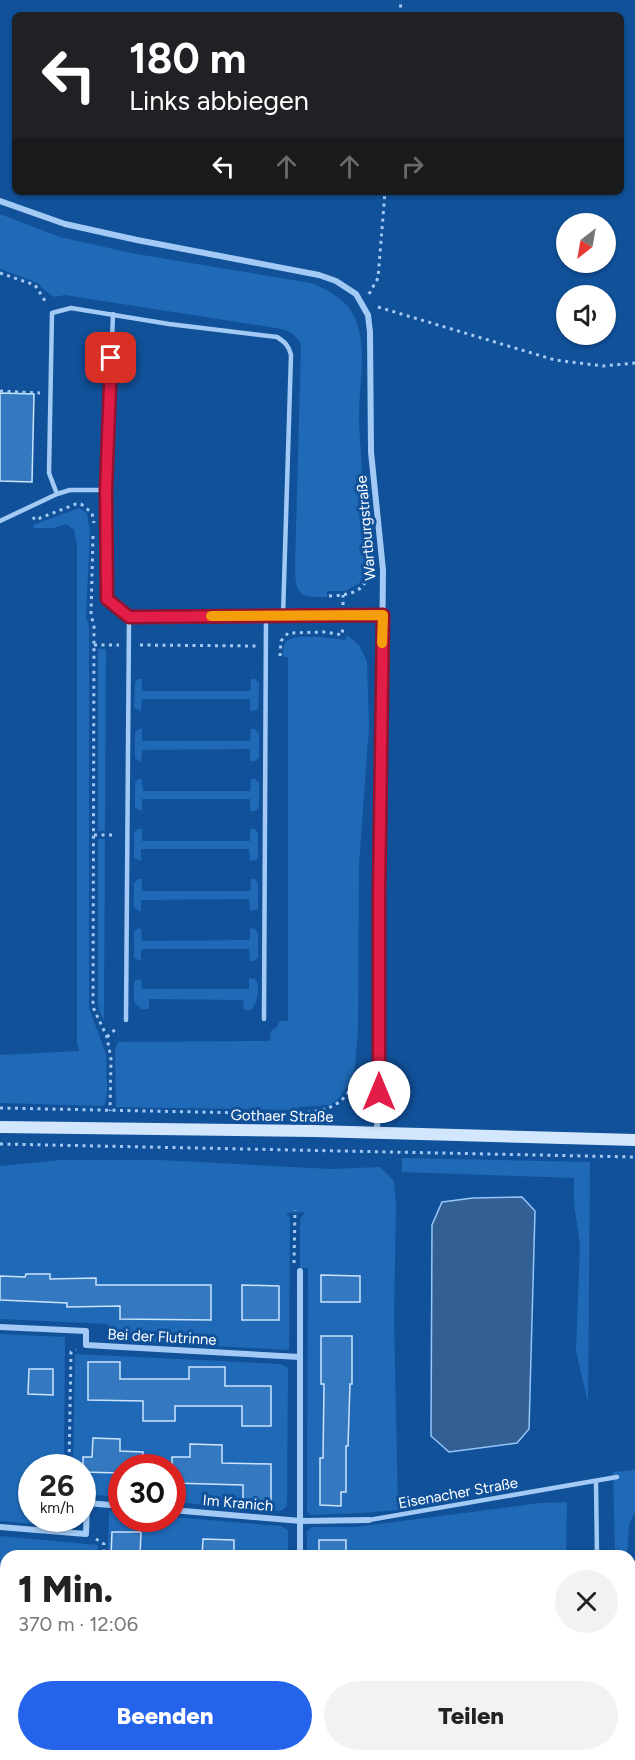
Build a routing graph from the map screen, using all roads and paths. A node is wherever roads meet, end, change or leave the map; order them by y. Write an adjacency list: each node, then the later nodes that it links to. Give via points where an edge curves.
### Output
1 (385, 195): 4 (path, via 378,278)
2 (0, 201): 4 (street, via 75,226 319,275 346,287)
3 (0, 273): 5 (path, via 35,285)
4 (363, 304): 7 (path, via 555,360 603,366); 19 (street, Wartburgstraße, via 370,332 371,452 383,570)
5 (52, 313): 6 (lane, via 70,308); 9 (lane)
6 (113, 314): 10 (lane); 21 (lane, via 277,337 289,347)
7 (635, 363)
8 (0, 391): 9 (path)
9 (52, 393): 11 (lane, via 49,473)
10 (106, 490): 11 (lane); 23 (lane, via 107,599)
11 (57, 494): 12 (lane)
12 (29, 508): 13 (lane); 14 (path, via 35,520 81,504 92,513)
13 (0, 521)
14 (94, 524)
15 (93, 535): 24 (path, via 90,614)
16 (368, 564): 17 (path, via 362,588)
17 (343, 595): 18 (path); 22 (path)
18 (329, 596)
19 (383, 615): 22 (lane); 38 (street, Wartburgstraße)
20 (266, 616): 21 (lane); 23 (lane); 26 (lane)
21 (283, 616): 22 (lane)
22 (343, 616): 27 (path, via 342,635 296,632 284,636)
23 (129, 617): 25 (lane)
24 (94, 645): 25 (path); 29 (path)
25 (129, 645): 26 (path); 30 (lane)
26 (266, 646): 27 (path); 31 (lane)
27 (280, 646): 28 (path)
28 (280, 656)
29 (94, 835): 30 (path); 33 (path, via 93,1007)
30 (127, 835): 32 (lane)
31 (264, 1019)
32 (126, 1020): 33 (path)
33 (106, 1037): 36 (path, via 111,1059)
34 (350, 1091): 36 (path, via 336,1106 295,1114)
35 (0, 1108): 36 (path)
36 (110, 1111)
37 (0, 1127): 38 (main road, Gothaer Straße)
38 (377, 1133): 39 (main road, Gothaer Straße)
39 (635, 1140)
40 (0, 1144): 41 (path)
41 (635, 1157)
42 (295, 1210): 43 (path, via 294,1265)
43 (300, 1271): 46 (street)
44 (0, 1327): 45 (street, Bei der Flutrinne, via 86,1331)
45 (86, 1345): 46 (street, Bei der Flutrinne); 47 (path, via 71,1352)
46 (300, 1357): 53 (street)
47 (69, 1454)
48 (617, 1478): 49 (lane, Eisenacher Straße)
49 (596, 1482): 52 (lane, Eisenacher Straße); 58 (lane)
50 (108, 1505): 55 (street, via 87,1503)
51 (186, 1511): 53 (street, Im Kranich)
52 (369, 1520): 53 (street, Eisenacher Straße)
53 (301, 1521): 57 (street)
54 (0, 1527): 55 (street)
55 (87, 1534): 56 (path, via 104,1544)
56 (104, 1550)
57 (300, 1550)
58 (597, 1550)

